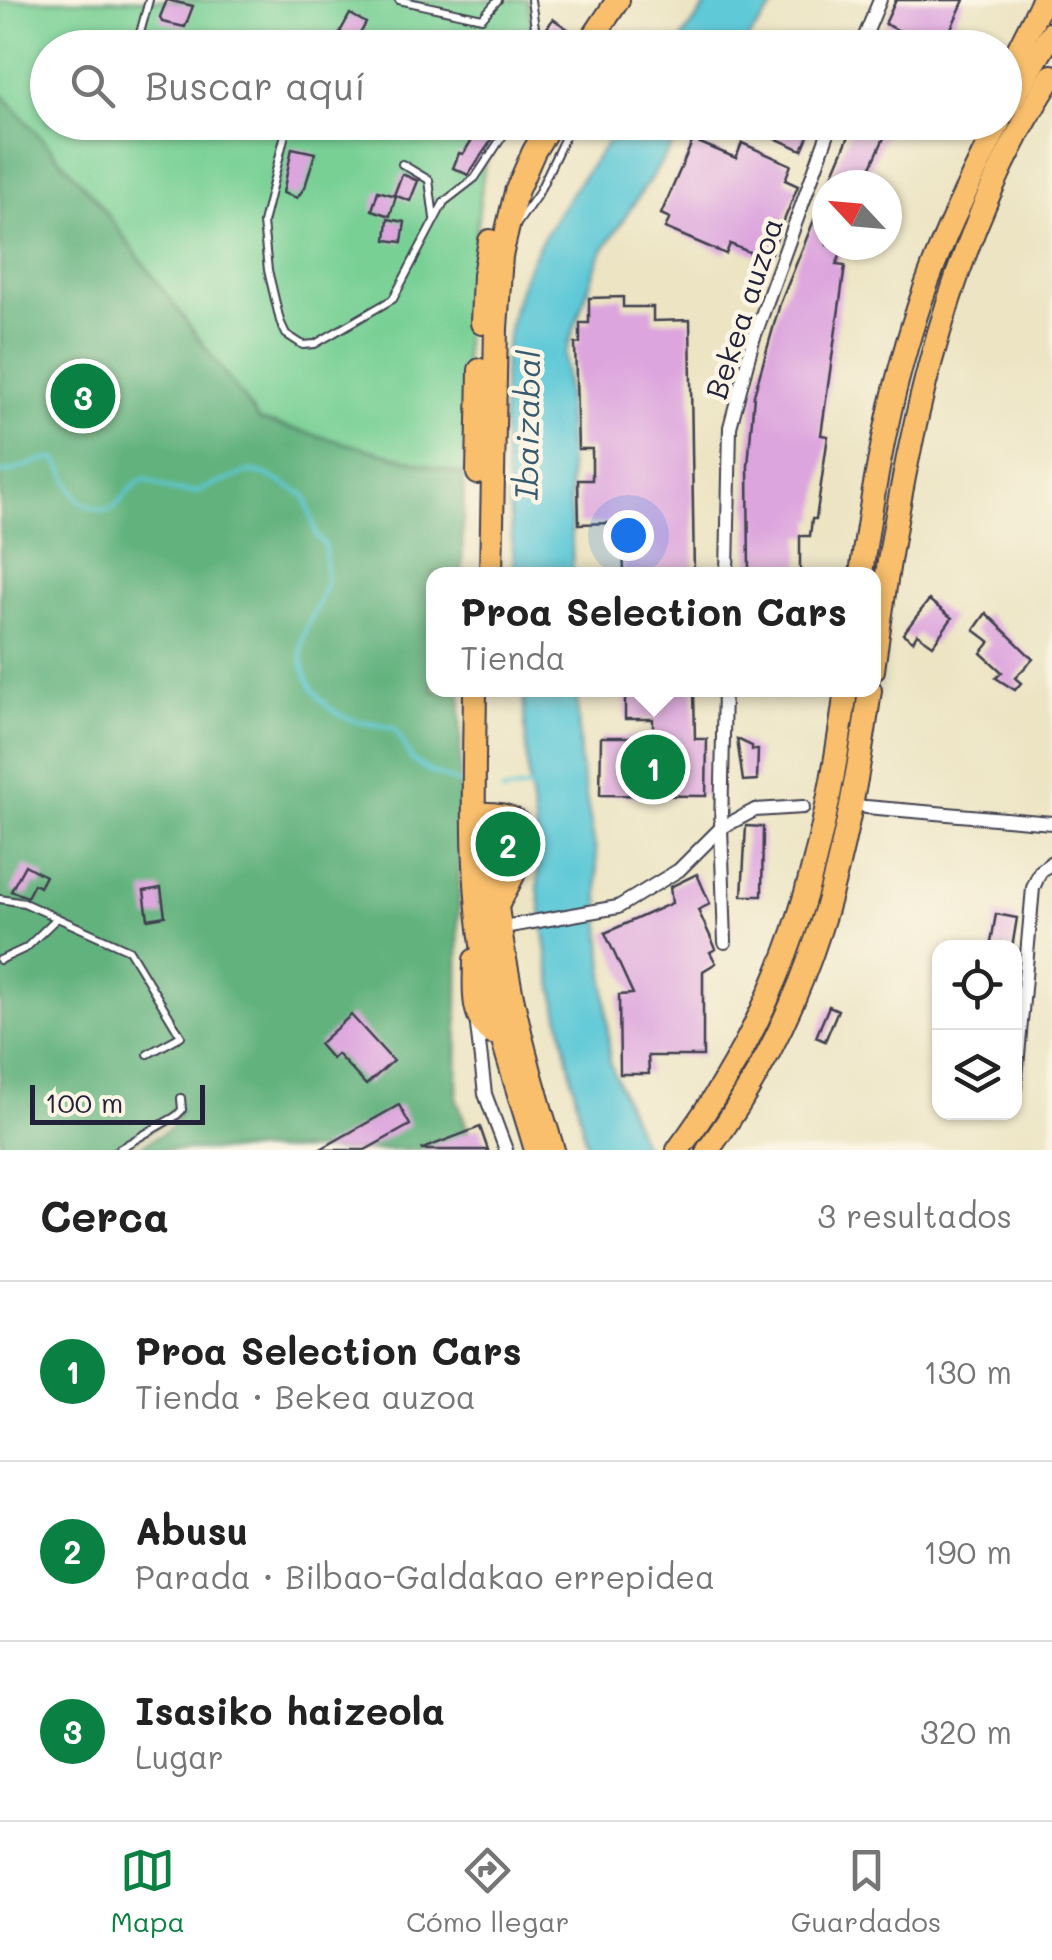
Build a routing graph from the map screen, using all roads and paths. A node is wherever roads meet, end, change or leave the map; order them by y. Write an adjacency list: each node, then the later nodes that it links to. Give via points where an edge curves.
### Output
1 (150, 0): 10 (lane)
2 (399, 0): 9 (lane)
3 (498, 0): 9 (lane, via 482,18)
4 (531, 0): 11 (lane)
5 (618, 0): 12 (highway)
6 (633, 0): 13 (highway)
7 (880, 0): 14 (street)
8 (1044, 0): 16 (highway)
9 (419, 3)
10 (141, 30)
11 (535, 30)
12 (598, 30)
13 (614, 30)
14 (868, 30)
15 (1052, 34): 18 (highway)
16 (1022, 43)
17 (1052, 76): 20 (highway)
18 (1022, 84)
19 (1052, 103): 21 (highway)
20 (1022, 113)
21 (1022, 121)
22 (283, 140): 32 (lane, via 262,223 280,321 294,341 315,344 392,299)
23 (500, 140): 32 (lane, via 475,178)
24 (528, 140): 35 (highway, via 506,182 484,274)
25 (541, 140): 33 (highway)
26 (564, 140): 33 (lane, via 520,222)
27 (825, 140): 37 (street, Bekea auzoa, via 753,340 730,427)
28 (976, 140): 34 (highway)
29 (1003, 140): 34 (highway)
30 (1006, 140): 39 (highway, via 918,407)
31 (402, 164): 32 (lane, via 430,180)
32 (434, 219)
33 (506, 229): 36 (highway, via 496,328)
34 (940, 250): 38 (highway, via 891,407)
35 (477, 567)
36 (491, 567)
37 (727, 567)
38 (862, 567)
39 (881, 611)
40 (475, 697): 47 (highway)
41 (490, 697): 47 (highway)
42 (724, 697): 49 (street)
43 (845, 697): 66 (highway, via 826,816 798,928 758,1023)
44 (869, 697): 67 (highway, via 846,838 820,936 776,1038)
45 (803, 806): 49 (street, via 755,810)
46 (866, 807): 48 (street)
47 (483, 814): 53 (highway); 53 (highway, via 515,819 526,837)
48 (1052, 823)
49 (721, 828): 53 (street, via 679,870 618,907 539,922); 54 (street)
50 (1052, 862): 58 (street, via 1033,888)
51 (0, 899): 52 (lane)
52 (57, 918): 55 (lane, via 26,948); 59 (lane, via 129,950 181,1036)
53 (491, 918): 56 (highway); 57 (highway)
54 (725, 942)
55 (0, 960)
56 (475, 1004): 57 (highway, via 479,1020); 60 (street)
57 (503, 1030): 60 (street); 64 (highway); 65 (highway)
58 (1020, 1030)
59 (148, 1054)
60 (478, 1054): 63 (street)
61 (180, 1098): 62 (lane, via 176,1116)
62 (116, 1150)
63 (506, 1150)
64 (536, 1150)
65 (553, 1150)
66 (678, 1150)
67 (708, 1150)

